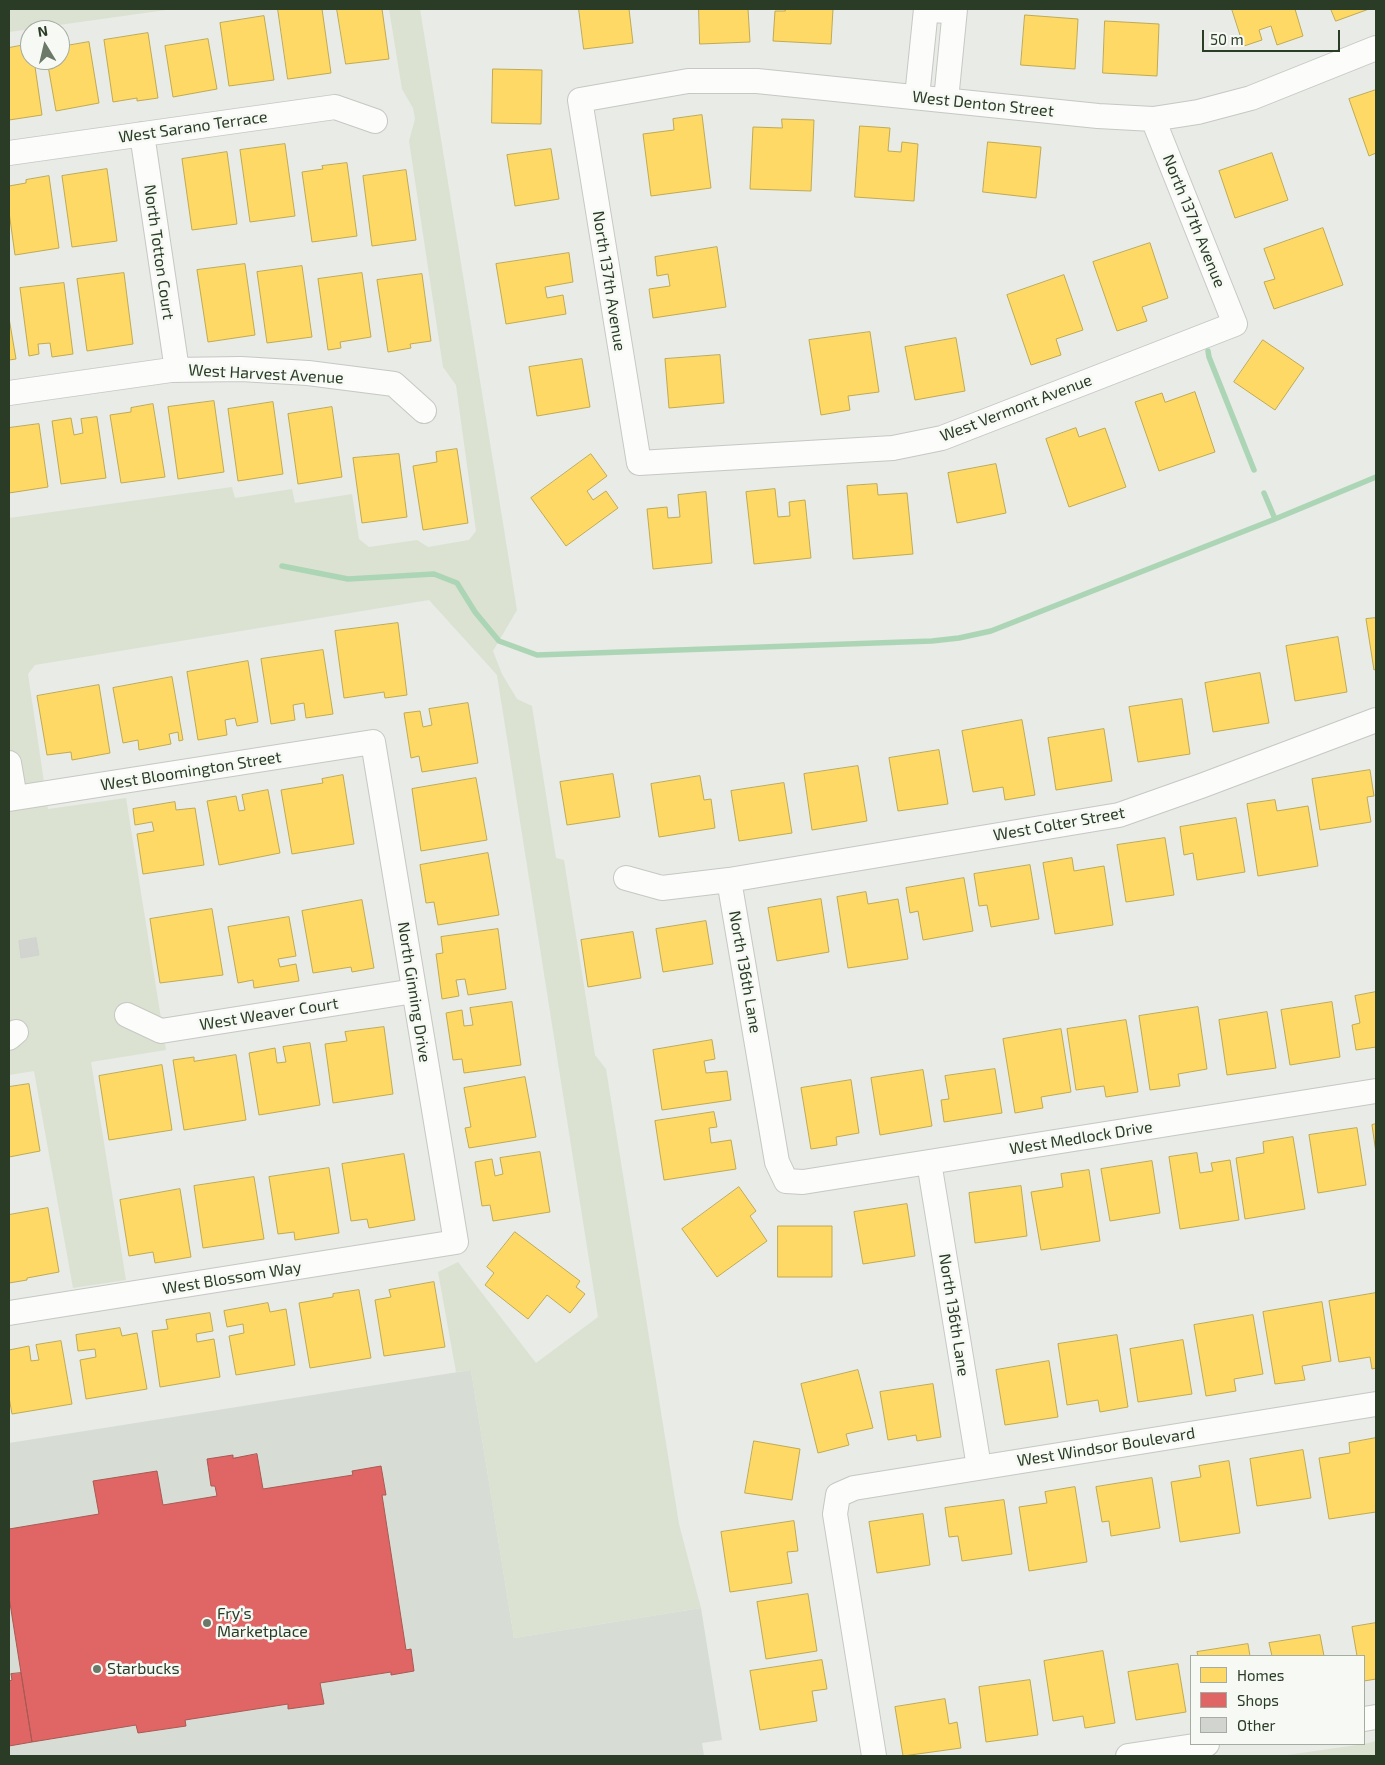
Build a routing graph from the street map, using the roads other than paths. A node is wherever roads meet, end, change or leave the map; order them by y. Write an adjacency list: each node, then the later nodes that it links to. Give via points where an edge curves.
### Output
1 (926, 9): 2 (street); 4 (street)
2 (954, 10): 6 (street)
3 (1376, 48): 7 (street, West Denton Street, via 1251,98 1198,112)
4 (917, 97): 5 (street, West Denton Street, via 757,82 688,81); 6 (street, West Denton Street)
5 (580, 100): 15 (street, North 137th Avenue)
6 (946, 100): 7 (street, West Denton Street)
7 (1153, 119): 11 (street, North 137th Avenue)
8 (375, 121): 9 (street, West Sarano Terrace, via 335,107)
9 (142, 134): 10 (street, West Sarano Terrace); 12 (street, North Totton Court)
10 (9, 153)
11 (1234, 324): 15 (street, West Vermont Avenue, via 942,438 893,448)
12 (176, 370): 13 (street, West Harvest Avenue); 14 (street, West Harvest Avenue, via 308,373 394,384)
13 (9, 393)
14 (424, 411)
15 (639, 462)
16 (1376, 720): 21 (street, West Colter Street, via 1119,815)
17 (373, 742): 19 (street, West Bloomington Street); 22 (street, North Ginning Drive)
18 (9, 763): 19 (street)
19 (12, 799)
20 (626, 878): 21 (street, West Colter Street, via 662,888)
21 (729, 880): 26 (street, North 136th Lane, via 777,1162)
22 (414, 991): 23 (street, West Weaver Court, via 161,1031); 27 (street, North Ginning Drive)
23 (127, 1015)
24 (1376, 1091): 25 (street, West Medlock Drive)
25 (929, 1162): 26 (street, West Medlock Drive, via 803,1182); 30 (street, North 136th Lane)
26 (786, 1181)
27 (456, 1242): 28 (street, West Blossom Way)
28 (9, 1314)
29 (1376, 1404): 30 (street, West Windsor Boulevard)
30 (979, 1467): 32 (street, West Windsor Boulevard, via 854,1488 838,1495 836,1514)
31 (1200, 1745): 33 (street)
32 (874, 1756)
33 (1128, 1756)

